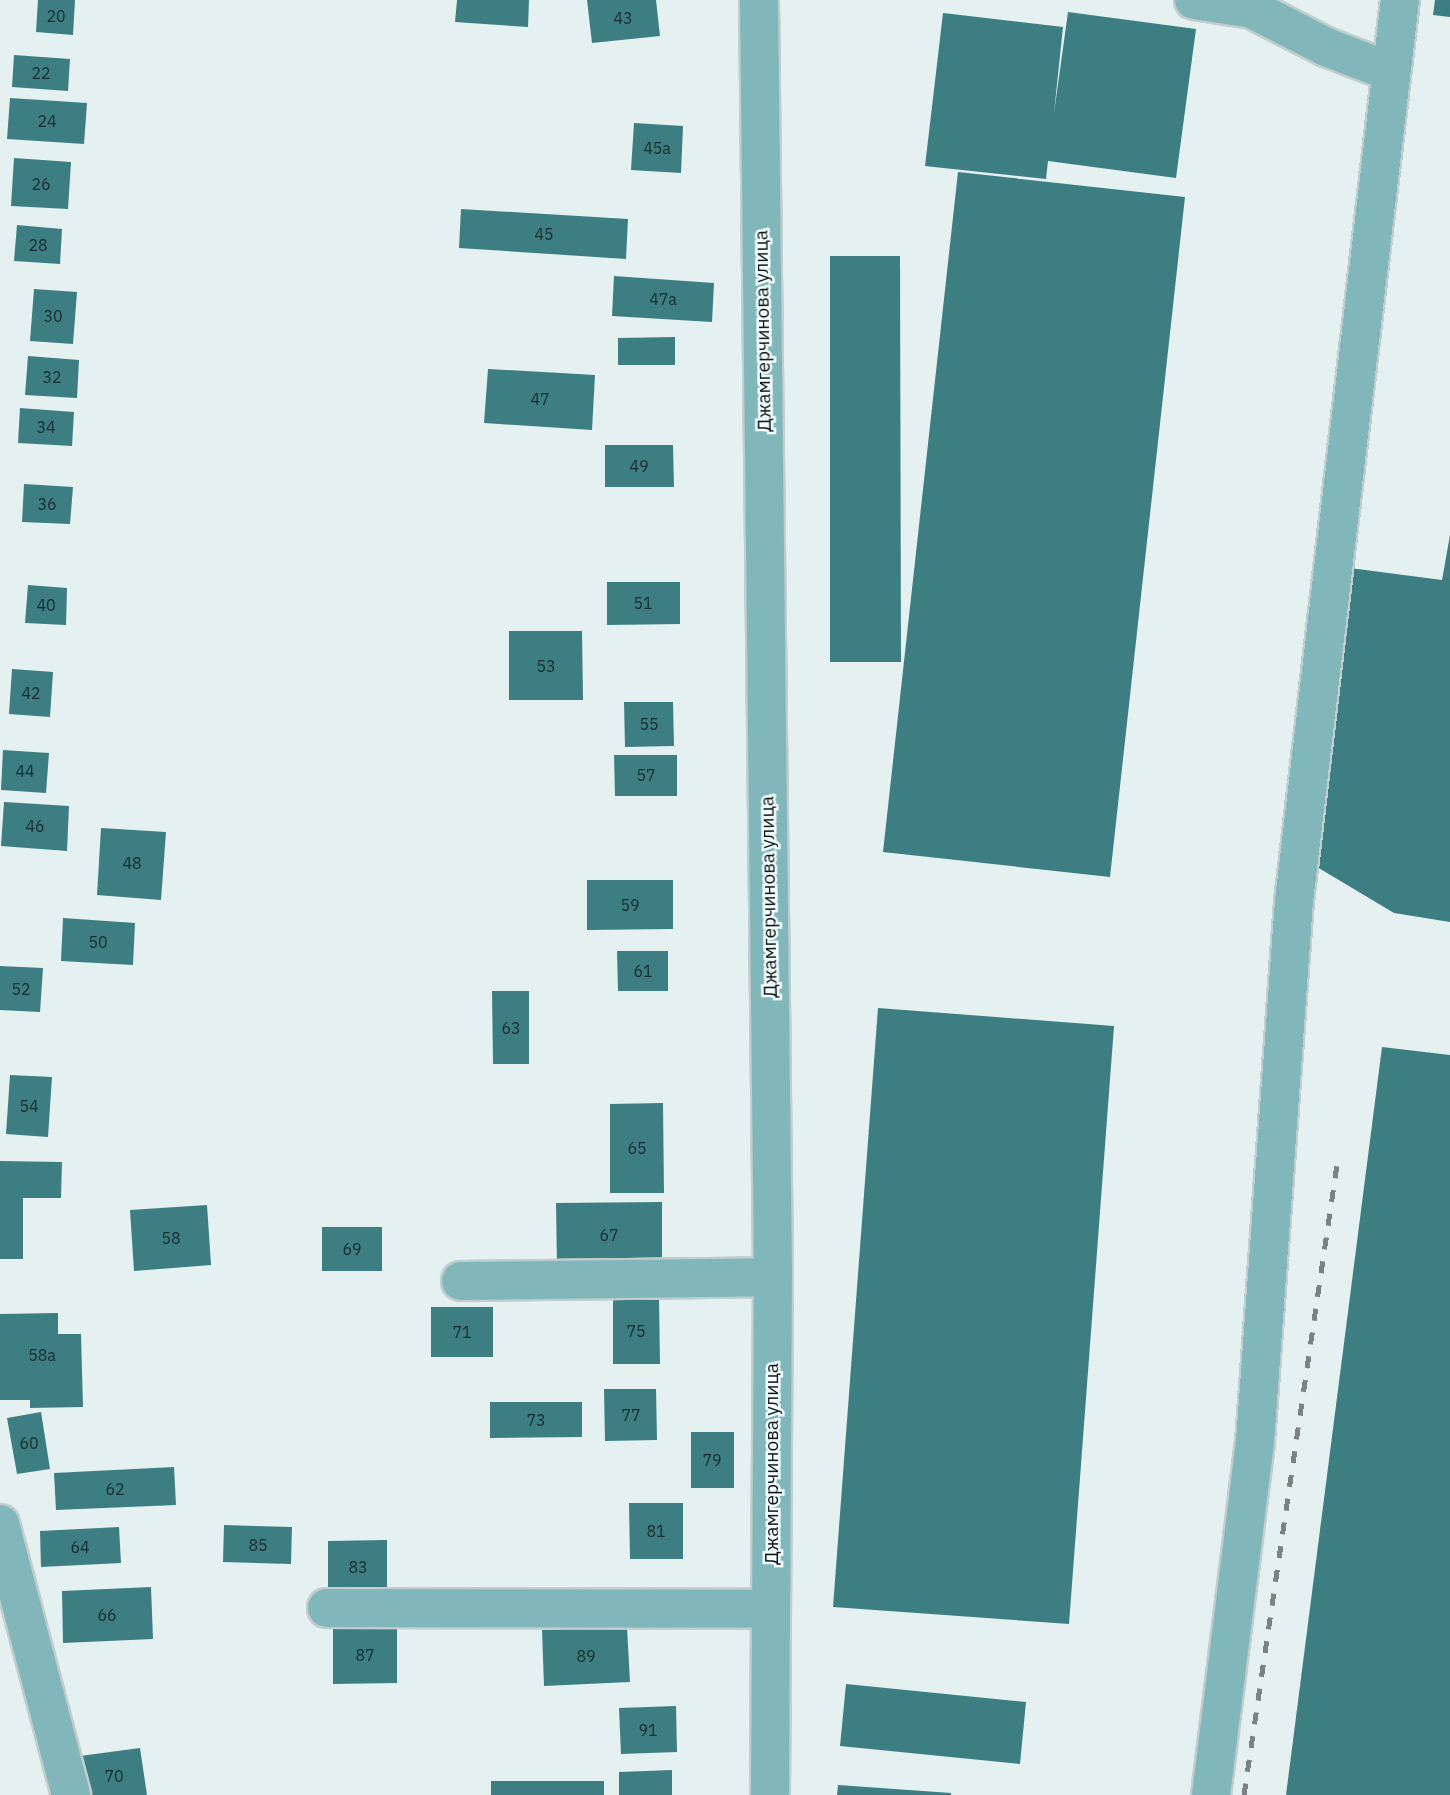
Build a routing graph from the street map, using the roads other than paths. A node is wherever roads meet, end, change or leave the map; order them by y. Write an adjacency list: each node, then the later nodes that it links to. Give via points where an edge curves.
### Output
1 (759, 0): 5 (street, Джамгерчинова улица)
2 (1194, 0): 4 (street, via 1252,9 1326,47)
3 (1400, 0): 4 (street)
4 (1391, 72): 12 (street, via 1294,901 1255,1442)
5 (772, 1277): 6 (street); 9 (street, Джамгерчинова улица)
6 (461, 1281)
7 (0, 1524): 10 (street)
8 (327, 1608): 9 (street)
9 (771, 1609): 11 (street, Джамгерчинова улица)
10 (71, 1795)
11 (770, 1795)
12 (1211, 1795)

